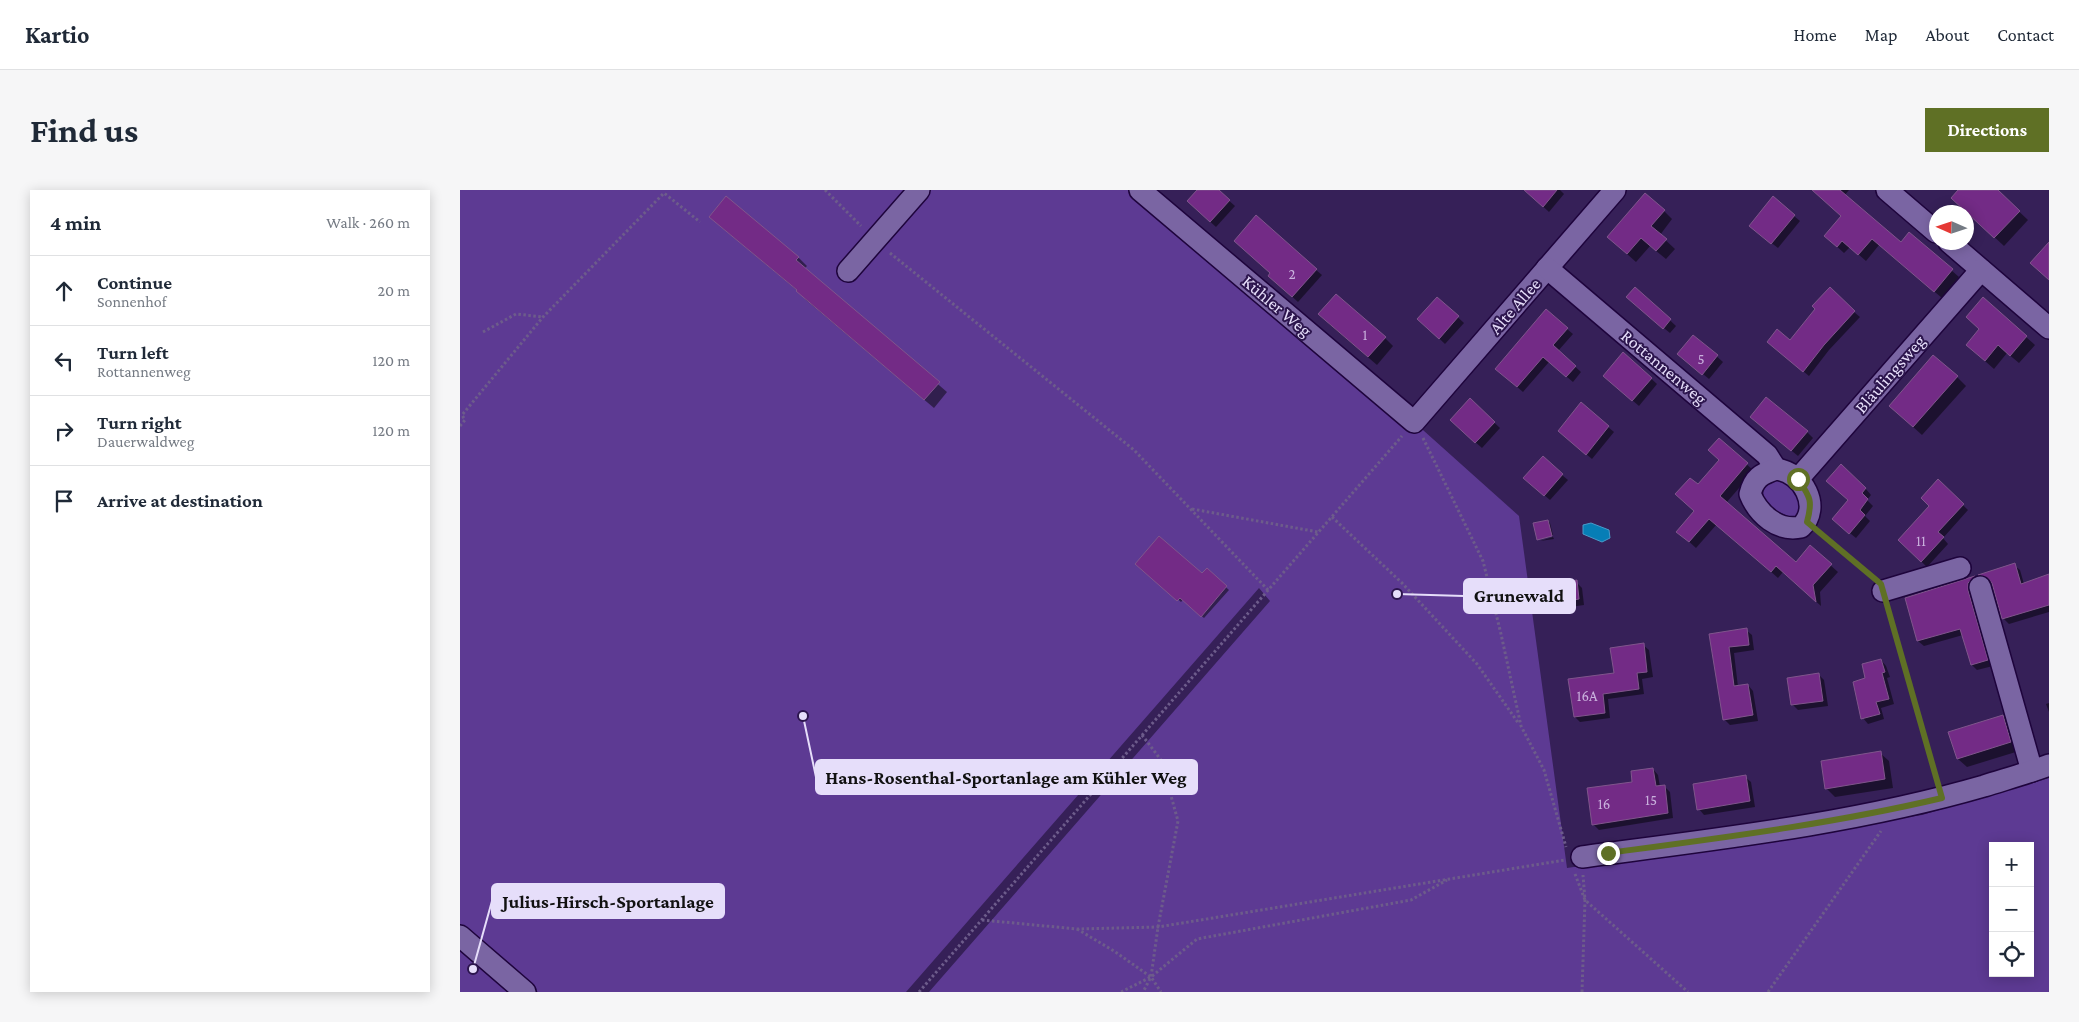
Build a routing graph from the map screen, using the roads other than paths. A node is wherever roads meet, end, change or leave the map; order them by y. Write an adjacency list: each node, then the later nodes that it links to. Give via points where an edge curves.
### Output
1 (919, 190): 9 (street)
2 (1140, 190): 11 (street, Kühler Weg)
3 (1887, 190): 5 (street)
4 (1606, 193): 7 (street, Alte Allee)
5 (1929, 226)
6 (1958, 250): 8 (street)
7 (1547, 268): 11 (street, Alte Allee); 12 (street, Rottannenweg, via 1767,455)
8 (1981, 270): 10 (street); 13 (street, Bläulingsweg)
9 (848, 271)
10 (2049, 328)
11 (1414, 422)
12 (1776, 469): 13 (street); 13 (street, via 1761,474 1750,494 1762,514 1782,528 1801,527 1807,522 1812,506)
13 (1798, 479)
14 (1960, 568): 16 (street)
15 (1980, 587): 17 (street)
16 (1883, 592)
17 (2040, 768): 18 (street, via 1897,808 1796,827)
18 (1576, 858)
19 (460, 936): 20 (street)
20 (525, 992)

